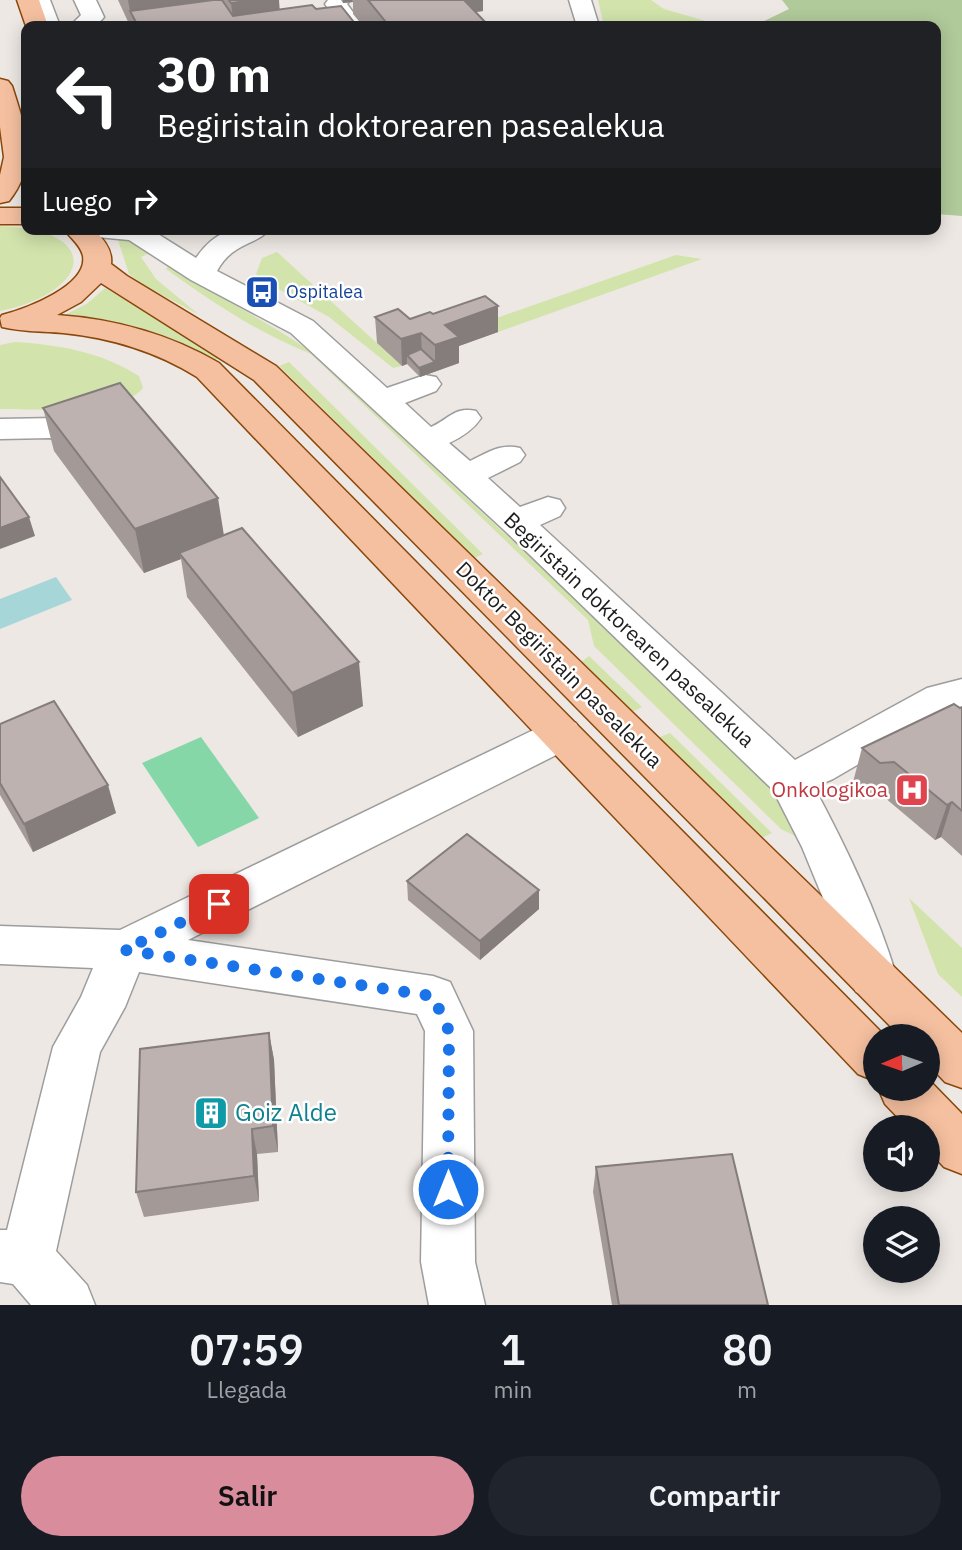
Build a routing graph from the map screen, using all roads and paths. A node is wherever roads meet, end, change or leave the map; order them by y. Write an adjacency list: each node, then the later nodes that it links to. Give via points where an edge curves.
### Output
1 (28, 0): 7 (main road)
2 (39, 0): 8 (street)
3 (85, 0): 9 (street, via 93,17)
4 (580, 0): 10 (street)
5 (367, 8): 6 (street)
6 (344, 13)
7 (35, 21)
8 (47, 21)
9 (88, 21)
10 (586, 21)
11 (0, 86): 12 (main road, via 15,135)
12 (8, 142): 13 (main road, via 13,180)
13 (0, 195)
14 (0, 216): 15 (main road)
15 (21, 216)
16 (83, 235): 19 (main road, via 95,246)
17 (147, 235): 20 (street, Begiristain doktorearen pasealekua)
18 (236, 235): 20 (street, via 219,246)
19 (97, 267): 21 (main road, via 69,298 44,312); 37 (main road, Doktor Begiristain pasealekua, via 265,373)
20 (201, 274): 23 (street, Begiristain doktorearen pasealekua, via 302,327)
21 (6, 322): 33 (main road, via 124,333 170,349 208,370)
22 (425, 384): 23 (street)
23 (382, 401): 27 (street, Begiristain doktorearen pasealekua)
24 (465, 418): 27 (street, via 451,430)
25 (0, 429): 26 (street, via 56,428)
26 (69, 435)
27 (426, 440): 29 (street, Begiristain doktorearen pasealekua)
28 (508, 455): 29 (street)
29 (466, 477): 31 (street, Begiristain doktorearen pasealekua)
30 (548, 508): 31 (street)
31 (516, 522): 34 (street, Begiristain doktorearen pasealekua)
32 (962, 693): 34 (street, via 941,698)
33 (562, 734): 36 (street); 38 (main road)
34 (789, 780): 37 (street, Begiristain doktorearen pasealekua, via 860,932)
35 (0, 945): 36 (street)
36 (124, 950): 42 (street, via 101,1007 77,1047); 44 (street, via 433,996 449,1031 448,1262)
37 (873, 978): 39 (main road, Begiristain doktorearen pasealekua)
38 (863, 1047)
39 (962, 1066)
40 (915, 1101): 41 (main road)
41 (962, 1150)
42 (13, 1257): 43 (street)
43 (66, 1305)
44 (457, 1305)

